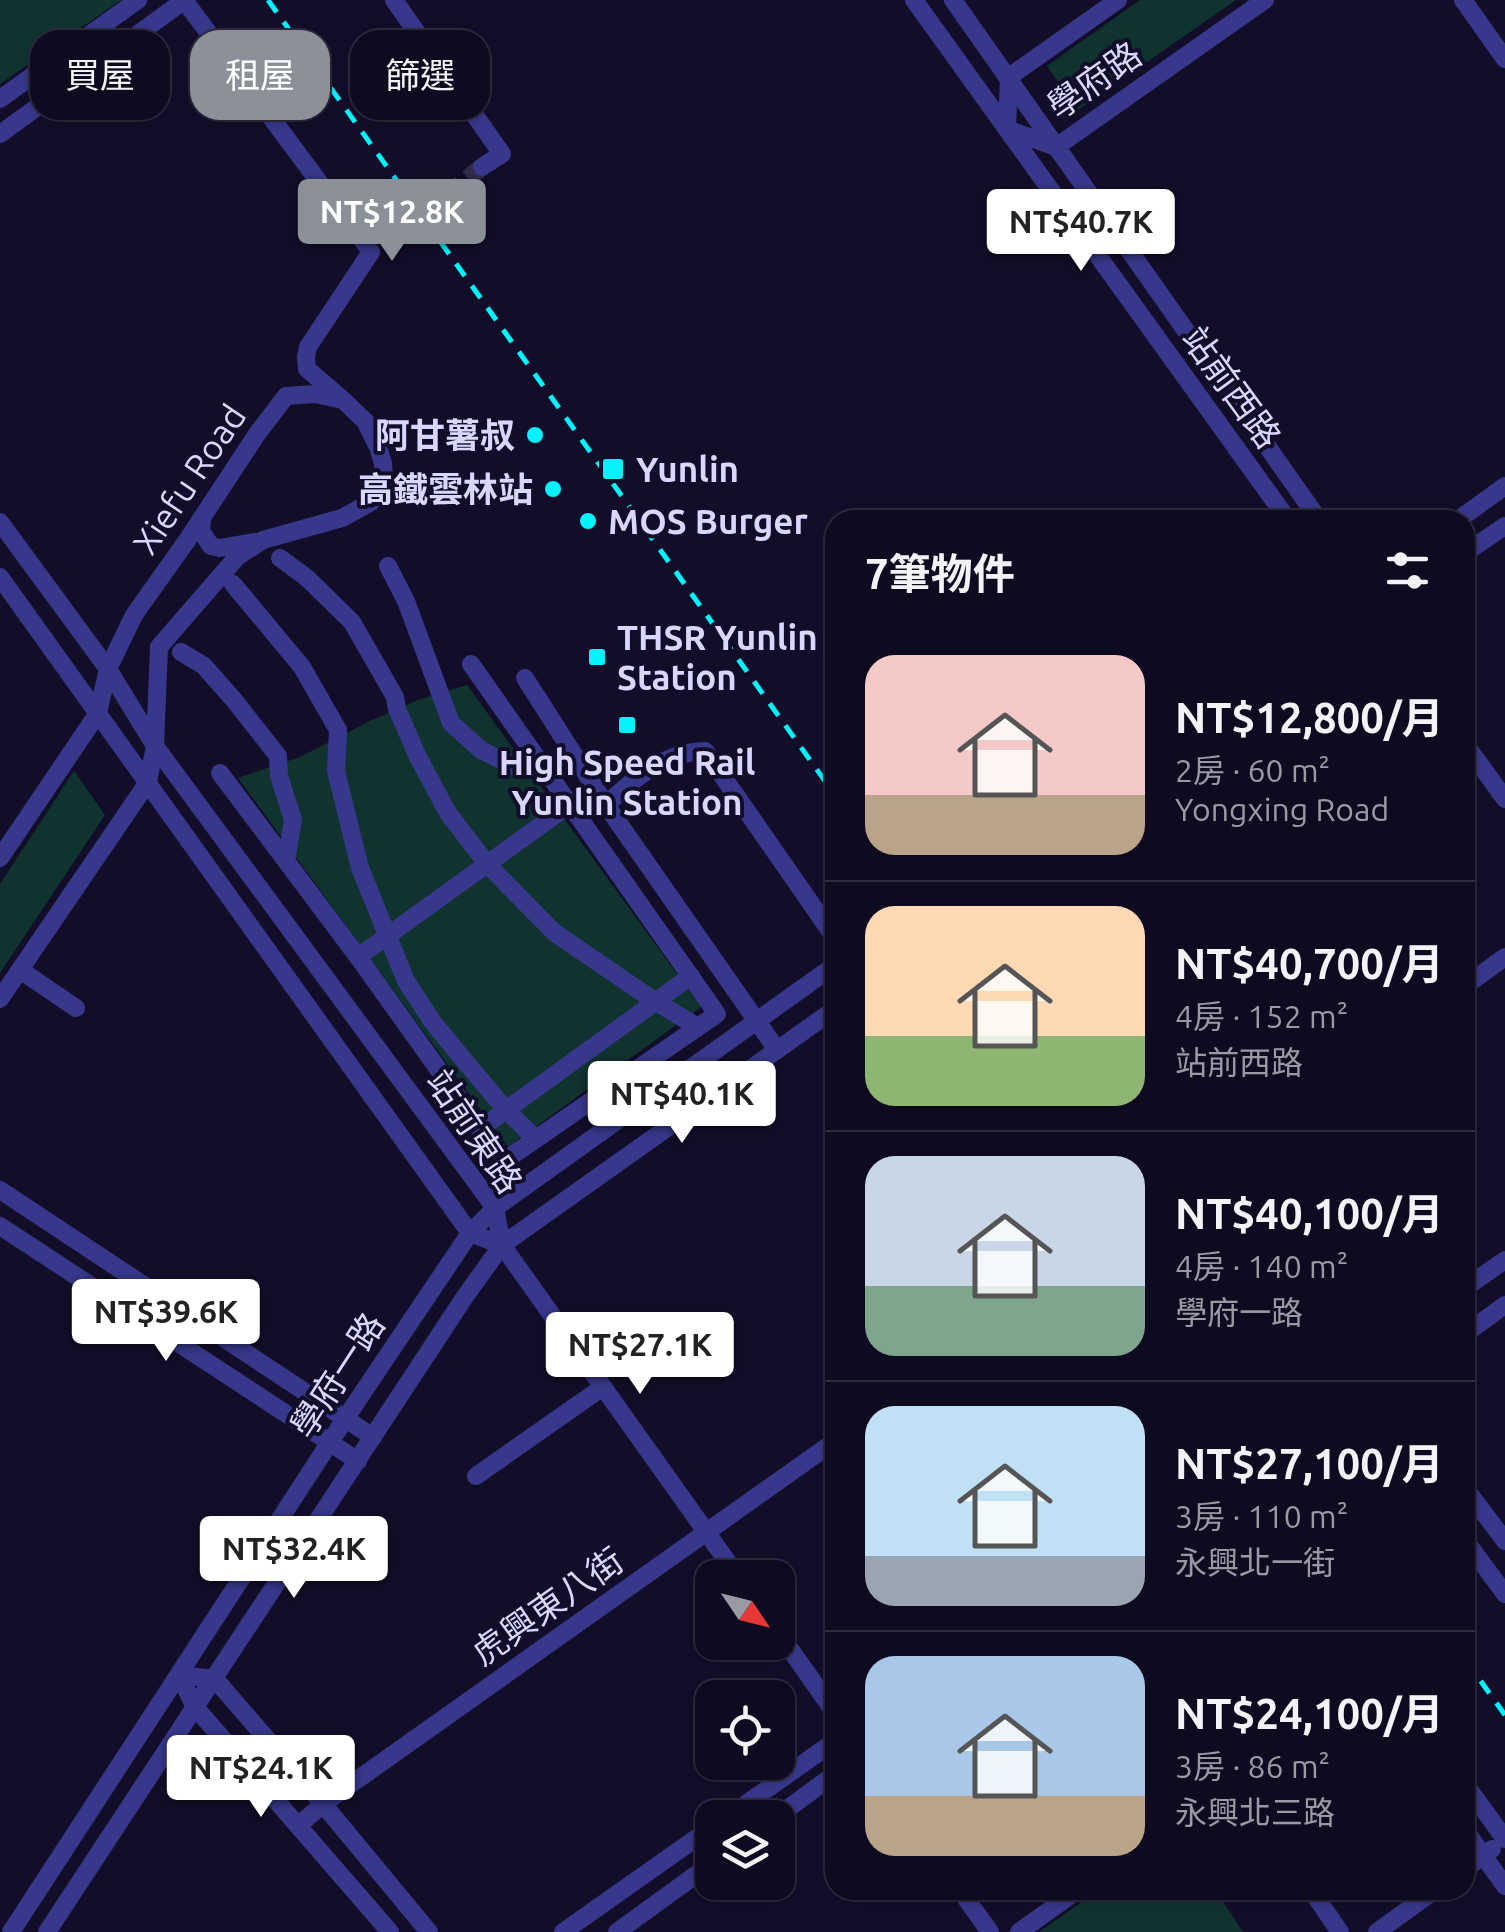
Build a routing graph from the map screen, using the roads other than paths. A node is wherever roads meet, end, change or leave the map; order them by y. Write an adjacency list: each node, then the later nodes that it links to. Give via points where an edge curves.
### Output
1 (138, 0): 12 (street)
2 (184, 0): 9 (street); 17 (street, via 298,155 378,249 308,347 307,369)
3 (394, 0): 16 (street, via 502,154)
4 (914, 0): 13 (street, 站前西路)
5 (953, 0): 11 (street, 站前西路)
6 (1118, 0): 11 (street, 學府路)
7 (1265, 0): 15 (street, 學府路)
8 (1463, 0): 10 (street)
9 (162, 6): 14 (street)
10 (1505, 59)
11 (1009, 77): 13 (street, 學府路); 15 (street, 站前西路)
12 (0, 100)
13 (1007, 129): 15 (street, 學府路); 19 (street, 站前西路)
14 (0, 134)
15 (1056, 147): 20 (street, 站前西路)
16 (482, 167)
17 (344, 400): 22 (street, Xiefu Road, via 286,396); 25 (street, via 365,421 384,480 371,502 342,518)
18 (1505, 486): 21 (street)
19 (1281, 510)
20 (1312, 510)
21 (1472, 510)
22 (202, 518): 25 (street, via 211,546); 33 (street, Xiefu Road, via 134,615)
23 (0, 522): 33 (street, 站前東路)
24 (1505, 526): 26 (street)
25 (263, 540): 36 (street, via 237,557 160,647)
26 (1475, 547)
27 (280, 558): 46 (street, via 352,622 395,696 448,814)
28 (388, 566): 38 (street, via 451,723 480,750 517,768)
29 (0, 577): 35 (street, 站前東路)
30 (234, 584): 48 (street, via 302,666 338,730 339,785 360,868)
31 (181, 652): 45 (street, via 204,666 278,756 293,820)
32 (471, 664): 38 (street)
33 (108, 669): 35 (street, Xiefu Road); 36 (street, 站前東路)
34 (525, 678): 43 (street)
35 (98, 712): 40 (street, 站前東路); 44 (street, Xiefu Road)
36 (155, 746): 40 (street); 66 (street, 站前東路)
37 (1475, 758): 41 (street)
38 (544, 770): 42 (street)
39 (220, 773): 45 (street)
40 (148, 782): 51 (street); 68 (street, 站前東路)
41 (1505, 799)
42 (569, 805): 46 (street); 53 (street)
43 (606, 805): 47 (street, via 659,763 705,751); 59 (street)
44 (0, 858)
45 (286, 861): 49 (street)
46 (487, 864): 48 (street); 56 (street, via 555,934)
47 (825, 924)
48 (387, 936): 49 (street); 62 (street, via 432,1021)
49 (358, 957): 63 (street)
50 (1505, 957): 54 (street)
51 (20, 970): 55 (street); 57 (street)
52 (825, 972): 59 (street, 學府一路)
53 (691, 976): 56 (street); 60 (street, via 718,1014)
54 (1475, 979)
55 (0, 999)
56 (656, 1002): 60 (street); 62 (street)
57 (76, 1008)
58 (825, 1016): 61 (street, 學府一路)
59 (758, 1022): 61 (street); 66 (street, 學府一路)
60 (698, 1028): 64 (street)
61 (777, 1050): 69 (street, 學府一路)
62 (506, 1110): 63 (street); 64 (street)
63 (480, 1128): 64 (street, via 504,1161)
64 (536, 1139)
65 (0, 1190): 75 (street)
66 (495, 1208): 68 (street, 學府一路); 69 (street, 站前東路)
67 (0, 1226): 77 (street)
68 (470, 1232): 69 (street, 站前東路); 75 (street, 學府一路)
69 (502, 1245): 74 (street); 76 (street, 學府一路)
70 (1505, 1260): 71 (street)
71 (1475, 1281)
72 (1505, 1305): 73 (street)
73 (1475, 1327)
74 (603, 1387): 80 (street); 82 (street)
75 (346, 1419): 76 (street); 77 (street, 學府一路)
76 (374, 1437): 79 (street, 學府一路)
77 (330, 1445): 79 (street); 88 (street, 學府一路)
78 (825, 1447): 82 (street, 虎興東八街)
79 (358, 1462): 89 (street, 學府一路)
80 (476, 1476)
81 (1475, 1501): 83 (street)
82 (707, 1532): 85 (street); 97 (street, 虎興東八街)
83 (1505, 1541)
84 (1475, 1553): 86 (street)
85 (726, 1560)
86 (1504, 1589)
87 (795, 1656): 90 (street)
88 (179, 1675): 89 (street); 91 (street); 110 (street, 學府一路)
89 (215, 1679): 91 (street, 學府一路); 97 (street)
90 (825, 1699)
91 (195, 1708): 98 (street); 111 (street, 學府一路)
92 (825, 1747): 95 (street)
93 (825, 1781): 96 (street)
94 (1475, 1798): 100 (street)
95 (751, 1800)
96 (795, 1803)
97 (323, 1804): 98 (street, 虎興東八街); 113 (street)
98 (298, 1826): 112 (street)
99 (695, 1839): 114 (street)
100 (1505, 1840): 102 (street)
101 (1475, 1844): 102 (street)
102 (1484, 1856): 103 (street); 105 (street)
103 (1475, 1862)
104 (695, 1875): 115 (street)
105 (1505, 1886)
106 (967, 1900): 116 (street)
107 (1064, 1900): 117 (street)
108 (1318, 1900): 118 (street)
109 (1422, 1900): 119 (street)
110 (11, 1932)
111 (48, 1932)
112 (390, 1932)
113 (428, 1932)
114 (564, 1932)
115 (617, 1932)
116 (990, 1932)
117 (1019, 1932)
118 (1340, 1932)
119 (1377, 1932)

